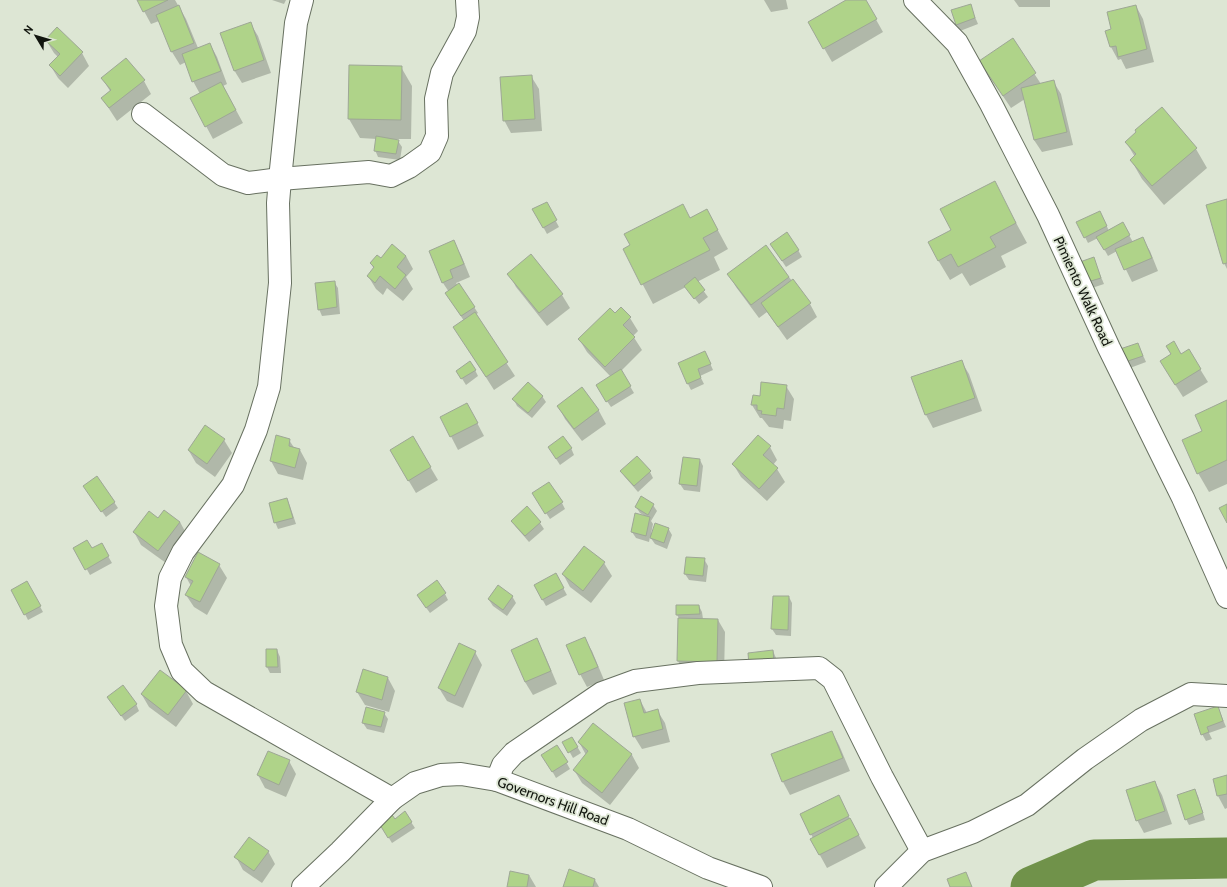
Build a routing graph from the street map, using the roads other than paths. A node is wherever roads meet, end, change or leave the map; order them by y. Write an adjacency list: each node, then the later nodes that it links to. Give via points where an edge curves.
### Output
1 (302, 0): 5 (street, via 296,23)
2 (467, 0): 5 (street, via 468,17 465,31 442,73 436,99 437,136 430,152 391,176 369,172)
3 (915, 0): 6 (street, Pimiento Walk Road, via 957,43 991,104 1048,215 1108,348 1183,498)
4 (143, 114): 5 (street, via 223,175 248,183)
5 (280, 179): 9 (street, via 280,284 269,387 256,430 233,485 183,552 170,578 166,606 171,645 182,671 204,692)
6 (1227, 597)
7 (1227, 696): 10 (street, via 1191,694 1148,717 1085,759 1027,805 973,832)
8 (497, 780): 9 (street, Governors Hill Road, via 461,774 441,775 415,783); 10 (street, via 503,766 514,753 602,694 635,681 698,673 819,668 833,679 885,784); 12 (street, Governors Hill Road, via 628,829 708,868)
9 (392, 799): 11 (street, Governors Hill Road)
10 (922, 851): 13 (street)
11 (303, 887)
12 (761, 887)
13 (886, 887)

